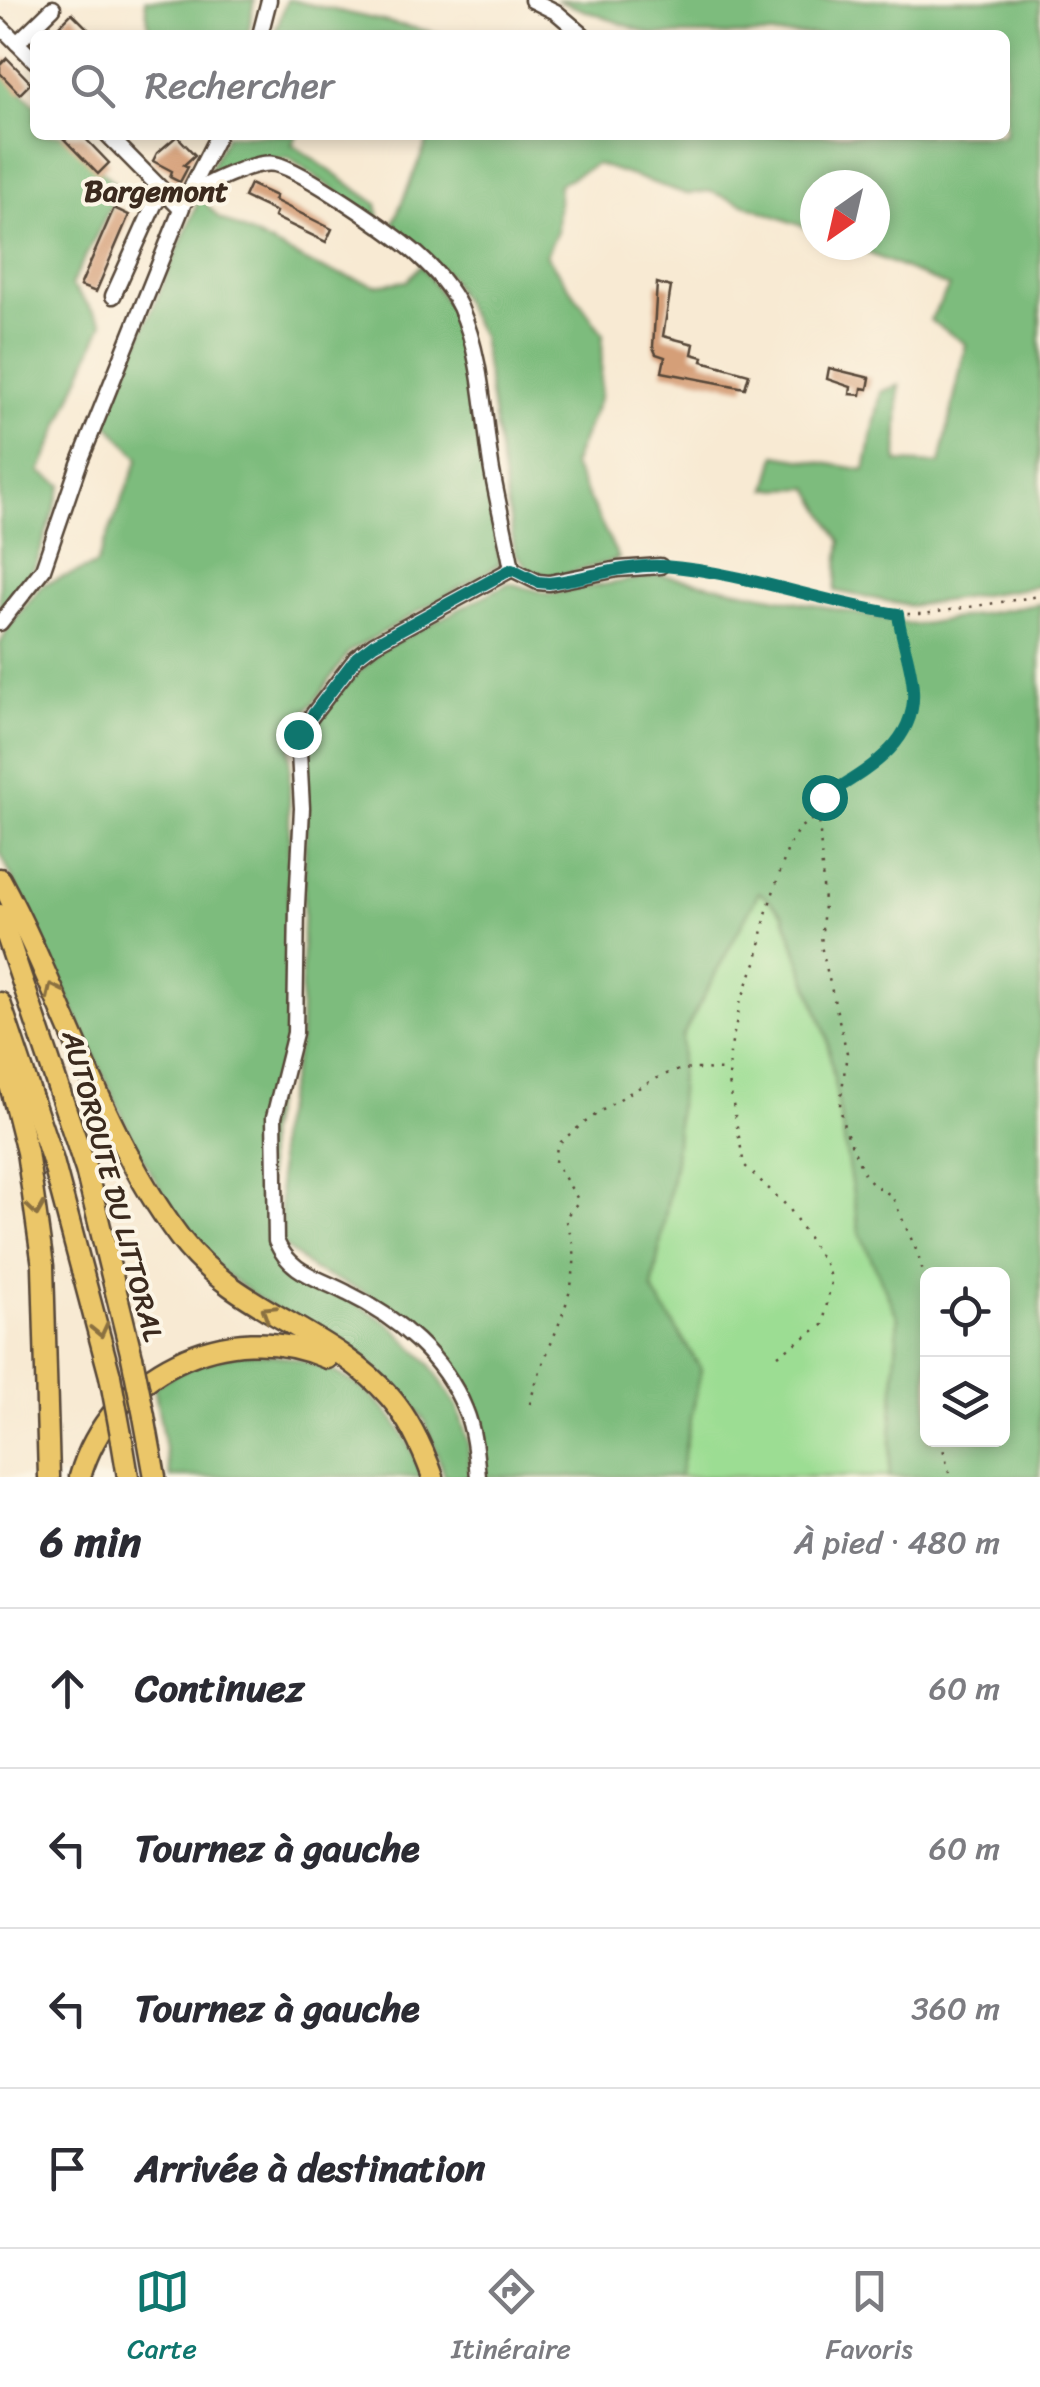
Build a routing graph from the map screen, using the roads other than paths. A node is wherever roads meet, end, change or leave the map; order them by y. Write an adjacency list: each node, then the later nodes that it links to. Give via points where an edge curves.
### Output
1 (268, 0): 5 (street)
2 (532, 0): 6 (street)
3 (53, 8): 7 (street)
4 (0, 26): 7 (street)
5 (261, 30)
6 (576, 30)
7 (16, 42): 8 (street)
8 (30, 56)
9 (113, 140): 12 (street)
10 (129, 140): 12 (street)
11 (216, 140): 14 (street)
12 (121, 148): 13 (street)
13 (164, 192): 14 (street); 15 (street)
14 (183, 205): 17 (street, via 201,188 272,163 390,234 444,281 468,328 479,373); 18 (street, via 43,570)
15 (113, 296)
16 (660, 566): 17 (street, via 549,583)
17 (512, 569): 29 (street, via 357,657 298,734 295,1032 272,1143 282,1254 313,1280 373,1306 433,1357 466,1411)
18 (0, 623)
19 (0, 880): 23 (highway, one-way to 19, via 390,1397 358,1367 228,1285 182,1241 135,1166)
20 (0, 915): 27 (highway, AUTOROUTE DU LITTORAL, bridge, via 81,1152)
21 (0, 1003): 26 (highway, AUTOROUTE DU LITTORAL, one-way to 26, bridge, via 78,1246)
22 (0, 1045): 24 (highway, one-way to 24, via 26,1152 43,1266)
23 (418, 1442): 25 (highway, via 393,1405 348,1368 304,1350 230,1346 150,1376 109,1417); 28 (highway)
24 (49, 1477)
25 (80, 1477)
26 (128, 1477)
27 (155, 1477)
28 (433, 1477)
29 (478, 1477)

